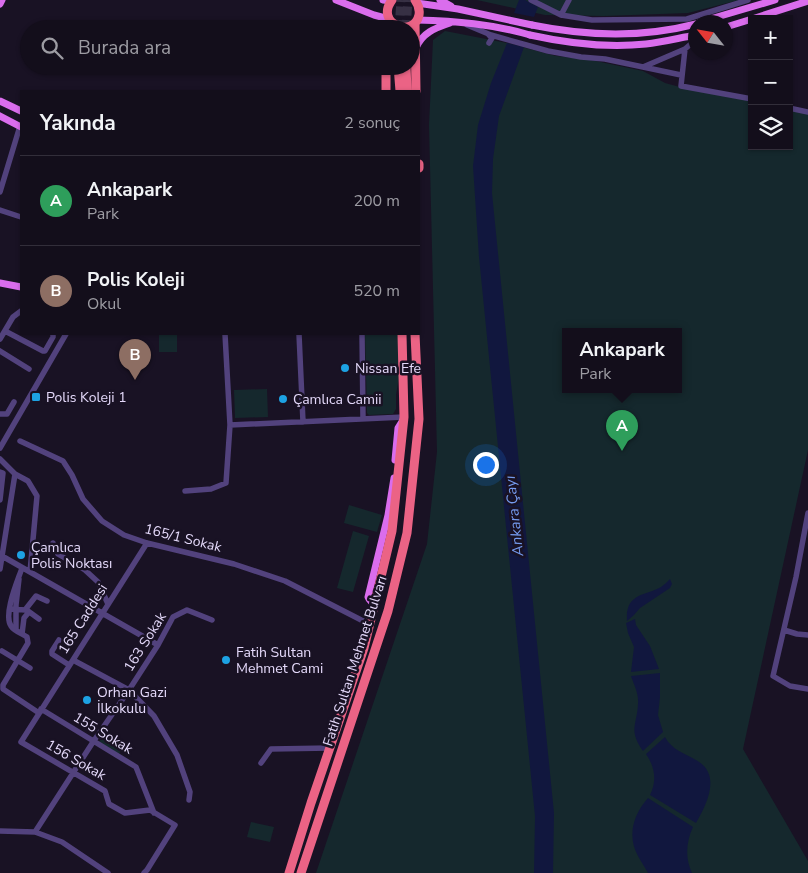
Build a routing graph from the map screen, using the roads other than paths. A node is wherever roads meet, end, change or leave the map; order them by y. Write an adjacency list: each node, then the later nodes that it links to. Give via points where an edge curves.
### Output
1 (2, 0): 11 (main road)
2 (336, 0): 16 (main road)
3 (389, 0): 17 (highway)
4 (440, 0): 12 (main road)
5 (531, 0): 13 (street)
6 (570, 0): 13 (street)
7 (748, 0): 19 (street, via 687,18)
8 (775, 0): 14 (main road)
9 (416, 1): 12 (main road); 18 (highway, via 420,14)
10 (808, 1): 15 (main road)
11 (0, 4)
12 (458, 9): 26 (main road, bridge)
13 (561, 15): 19 (street)
14 (724, 15)
15 (764, 15)
16 (383, 20)
17 (389, 20)
18 (417, 20)
19 (587, 20): 26 (street)
20 (748, 20): 23 (main road)
21 (458, 21): 22 (main road); 25 (street); 27 (main road, via 424,34); 28 (main road, bridge, via 507,28 554,40 616,45)
22 (420, 22)
23 (733, 25)
24 (688, 26): 26 (main road, bridge, via 615,34)
25 (487, 33): 29 (street, via 492,38); 32 (street, via 563,54)
26 (576, 33)
27 (420, 40)
28 (688, 40)
29 (489, 43)
30 (688, 46): 31 (street)
31 (685, 49): 32 (street); 37 (street)
32 (644, 67): 37 (street)
33 (386, 75): 38 (highway)
34 (399, 75): 39 (highway)
35 (406, 75): 40 (highway)
36 (415, 75): 41 (highway)
37 (681, 75): 42 (street, via 681,86)
38 (386, 90)
39 (400, 90)
40 (407, 90)
41 (416, 90)
42 (748, 98)
43 (0, 101): 45 (main road)
44 (793, 109): 46 (street)
45 (20, 111)
46 (808, 112)
47 (0, 116): 48 (main road)
48 (20, 126)
49 (20, 130): 50 (street)
50 (0, 192)
51 (0, 210): 52 (street)
52 (20, 217)
53 (1, 285): 54 (main road)
54 (20, 287)
55 (20, 312): 57 (street)
56 (0, 323): 57 (street)
57 (6, 329): 58 (street, via 42,351); 65 (street)
58 (53, 335)
59 (65, 335): 75 (street)
60 (225, 335): 73 (street)
61 (299, 335): 72 (street)
62 (362, 335): 71 (street)
63 (402, 335): 70 (highway, Fatih Sultan Mehmet Bulvarı)
64 (416, 335): 119 (highway, Fatih Sultan Mehmet Bulvarı, via 419,419 407,533 388,611)
65 (0, 339)
66 (0, 351): 67 (street)
67 (29, 369)
68 (14, 402): 69 (street, via 7,414)
69 (0, 414)
70 (404, 417): 71 (street); 95 (highway, Fatih Sultan Mehmet Bulvarı, via 392,531)
71 (363, 419): 72 (street)
72 (302, 422): 73 (street)
73 (230, 425): 79 (street, via 226,483 211,489)
74 (20, 442): 83 (street, 165/1 Sokak, via 63,461 82,499 102,521 124,535)
75 (0, 448)
76 (0, 459): 78 (street)
77 (0, 472): 80 (street, via 3,473)
78 (15, 474): 84 (street); 87 (street, via 28,481 37,496)
79 (185, 491)
80 (0, 500)
81 (808, 514): 96 (street)
82 (53, 543): 89 (street, via 58,554 98,582)
83 (147, 543): 89 (street, 165 Caddesi); 95 (street, 165/1 Sokak, via 234,564 285,581)
84 (2, 556): 85 (street); 86 (street)
85 (22, 568): 87 (street); 90 (street, via 13,590)
86 (0, 569)
87 (30, 572): 92 (street)
88 (47, 601): 91 (street, via 35,596)
89 (108, 604): 92 (street, 165 Caddesi)
90 (13, 609): 91 (street); 97 (street, via 10,623)
91 (28, 610): 93 (street); 97 (street)
92 (102, 613): 100 (street); 103 (street, 165 Caddesi)
93 (39, 619)
94 (212, 620): 100 (street, 163 Sokak, via 187,610 173,617)
95 (370, 624): 109 (highway, Fatih Sultan Mehmet Bulvarı)
96 (784, 630): 98 (street); 105 (street, via 773,676 790,686)
97 (22, 634): 102 (street, via 28,643)
98 (808, 635)
99 (59, 640): 103 (street, via 52,653)
100 (158, 645): 106 (street, 163 Sokak)
101 (2, 651): 102 (street)
102 (18, 660): 104 (street); 107 (street, 155 Sokak, via 3,686 4,690)
103 (71, 662): 106 (street); 107 (street, 165 Caddesi)
104 (30, 668)
105 (808, 689)
106 (129, 690): 108 (street, 163 Sokak); 112 (street, via 154,716 177,755 190,792)
107 (40, 711): 108 (street, 155 Sokak); 111 (street, 156 Sokak, via 20,742)
108 (93, 742): 111 (street, 163 Sokak); 113 (street, 155 Sokak, via 136,767)
109 (330, 748): 110 (street, via 271,749); 118 (highway, Fatih Sultan Mehmet Bulvarı)
110 (261, 763)
111 (73, 774): 113 (street, 156 Sokak, via 105,791 109,804 125,812 150,810); 115 (street, 163 Sokak)
112 (189, 800)
113 (154, 813): 117 (street, 156 Sokak, via 174,825)
114 (0, 831): 115 (street)
115 (35, 832): 116 (street, via 62,842)
116 (108, 873)
117 (144, 873)
118 (290, 873)
119 (301, 873)

